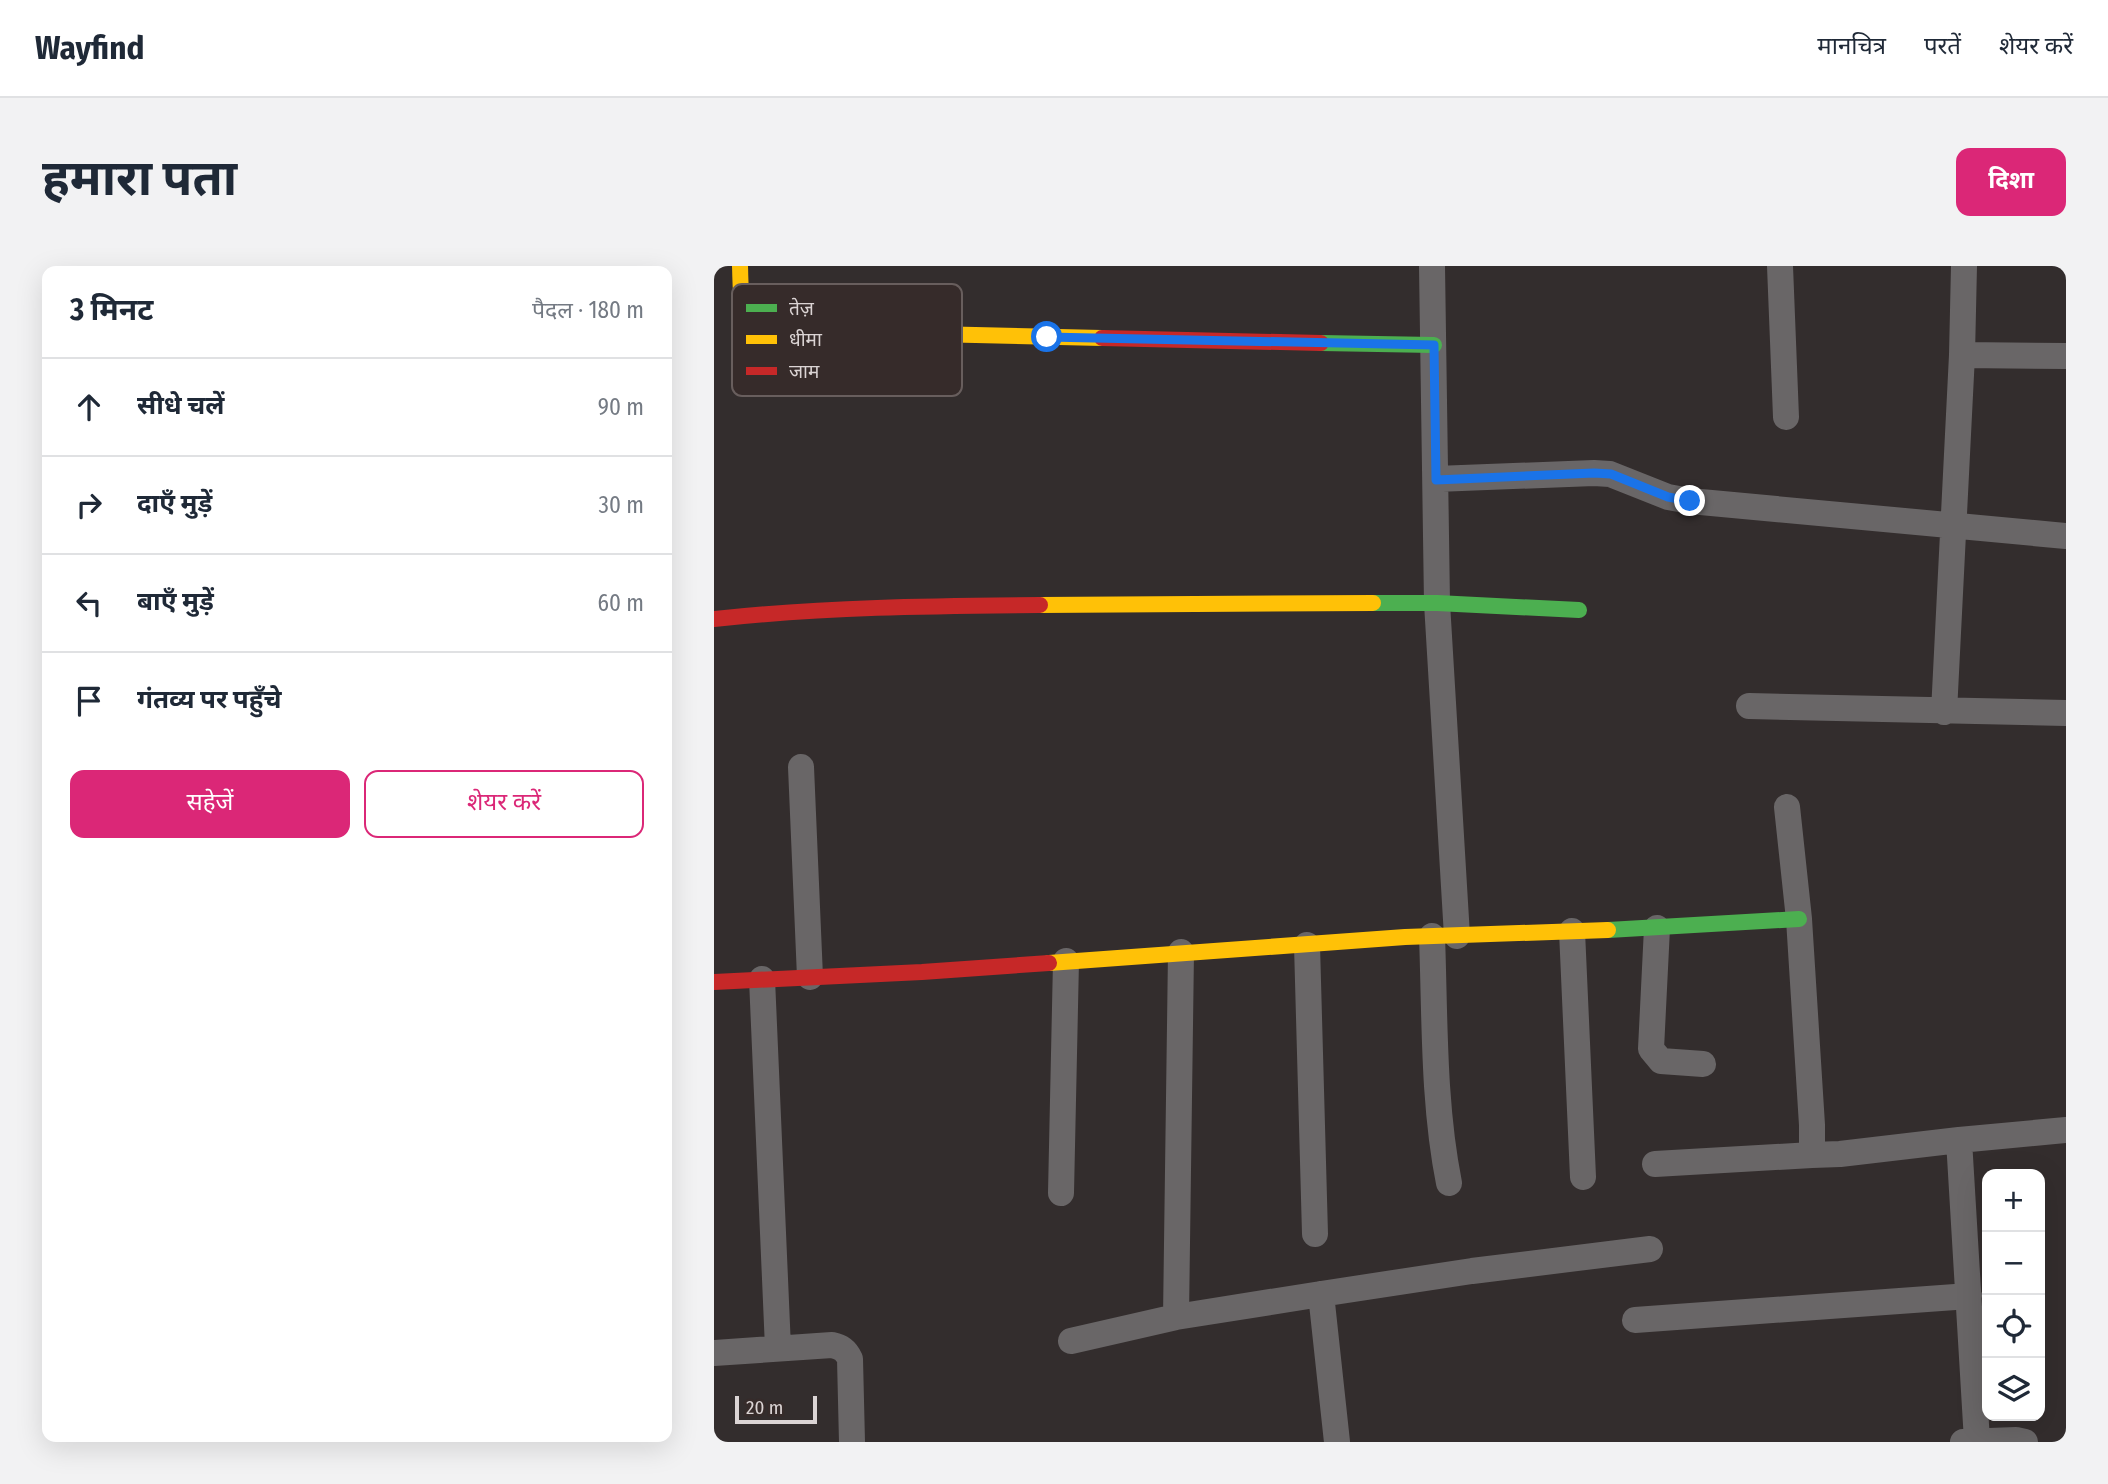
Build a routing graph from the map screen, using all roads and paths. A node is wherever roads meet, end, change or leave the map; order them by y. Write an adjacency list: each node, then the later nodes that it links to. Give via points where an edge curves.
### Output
1 (740, 266): 5 (street)
2 (1432, 266): 7 (street)
3 (1780, 266): 10 (street)
4 (1964, 266): 8 (street)
5 (741, 284)
6 (962, 335): 7 (street)
7 (1434, 345): 11 (street)
8 (1962, 355): 9 (street); 12 (street)
9 (2066, 356)
10 (1786, 417)
11 (1436, 480): 12 (street, via 1611,474 1690,501); 14 (street)
12 (1954, 527): 13 (street); 18 (street)
13 (2066, 536)
14 (1437, 603): 15 (street); 16 (street, via 929,606 784,611); 25 (street)
15 (1579, 610)
16 (714, 619)
17 (1749, 706): 18 (street)
18 (1944, 712): 19 (street)
19 (2066, 713)
20 (801, 767): 29 (street)
21 (1787, 807): 22 (street)
22 (1799, 919): 23 (street); 35 (street)
23 (1657, 929): 24 (street); 32 (street, via 1651,1049 1661,1061)
24 (1572, 931): 25 (street); 37 (street)
25 (1444, 936): 26 (street); 38 (street, via 1440,1116)
26 (1307, 945): 27 (street); 40 (street)
27 (1181, 952): 28 (street); 44 (street)
28 (1066, 961): 29 (street); 39 (street)
29 (810, 976): 30 (street)
30 (762, 979): 31 (street); 47 (street)
31 (714, 982)
32 (1703, 1064)
33 (2066, 1130): 34 (street)
34 (1959, 1140): 35 (street); 43 (street)
35 (1812, 1155): 36 (street)
36 (1655, 1164)
37 (1583, 1177)
38 (1449, 1183)
39 (1060, 1193)
40 (1315, 1234)
41 (1650, 1249): 42 (street)
42 (1321, 1294): 44 (street); 51 (street)
43 (1969, 1296): 45 (street); 49 (street)
44 (1176, 1317): 46 (street)
45 (1635, 1320)
46 (1071, 1341)
47 (778, 1348): 48 (street); 50 (street, via 832,1345 846,1351)
48 (714, 1353)
49 (1970, 1441): 52 (street)
50 (852, 1442)
51 (1337, 1442)
52 (2025, 1442)

